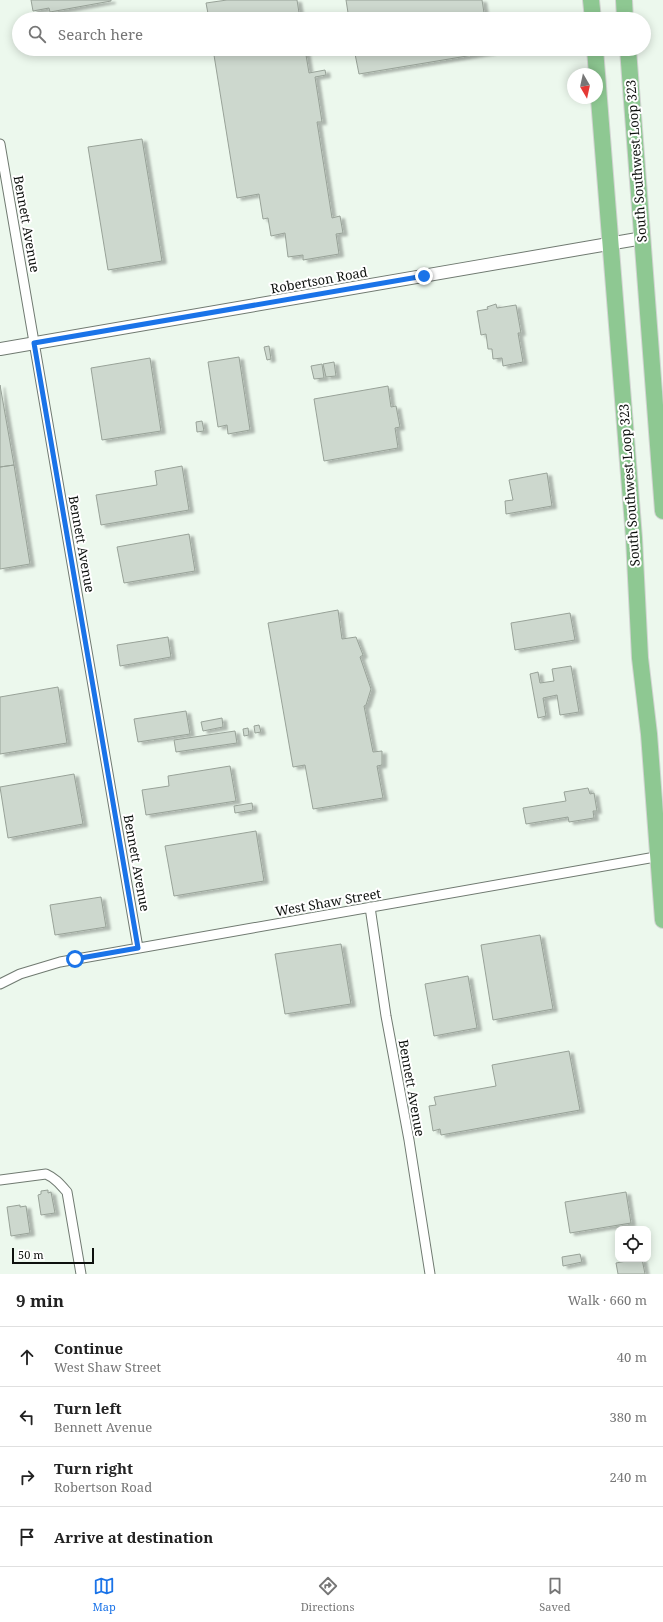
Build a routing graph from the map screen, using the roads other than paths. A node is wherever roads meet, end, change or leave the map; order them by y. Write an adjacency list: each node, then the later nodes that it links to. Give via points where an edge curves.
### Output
1 (591, 0): 3 (highway)
2 (624, 0): 4 (highway)
3 (592, 12)
4 (625, 12)
5 (596, 56): 9 (highway, South Southwest Loop 323)
6 (629, 56): 8 (highway, South Southwest Loop 323)
7 (0, 144): 10 (street, Bennett Avenue)
8 (643, 238): 9 (street, Robertson Road); 12 (highway, South Southwest Loop 323)
9 (610, 244): 10 (street, Robertson Road); 13 (highway, South Southwest Loop 323, via 634,538 640,658)
10 (34, 343): 11 (street, Robertson Road); 16 (street, Bennett Avenue)
11 (0, 349)
12 (663, 511)
13 (661, 856): 14 (street, West Shaw Street); 15 (highway, South Southwest Loop 323)
14 (370, 907): 16 (street, West Shaw Street); 20 (street, Bennett Avenue)
15 (663, 920)
16 (138, 948): 17 (street, West Shaw Street, via 60,962 20,974)
17 (0, 984)
18 (0, 1180): 19 (street, via 46,1174 67,1192)
19 (81, 1274)
20 (430, 1274)

